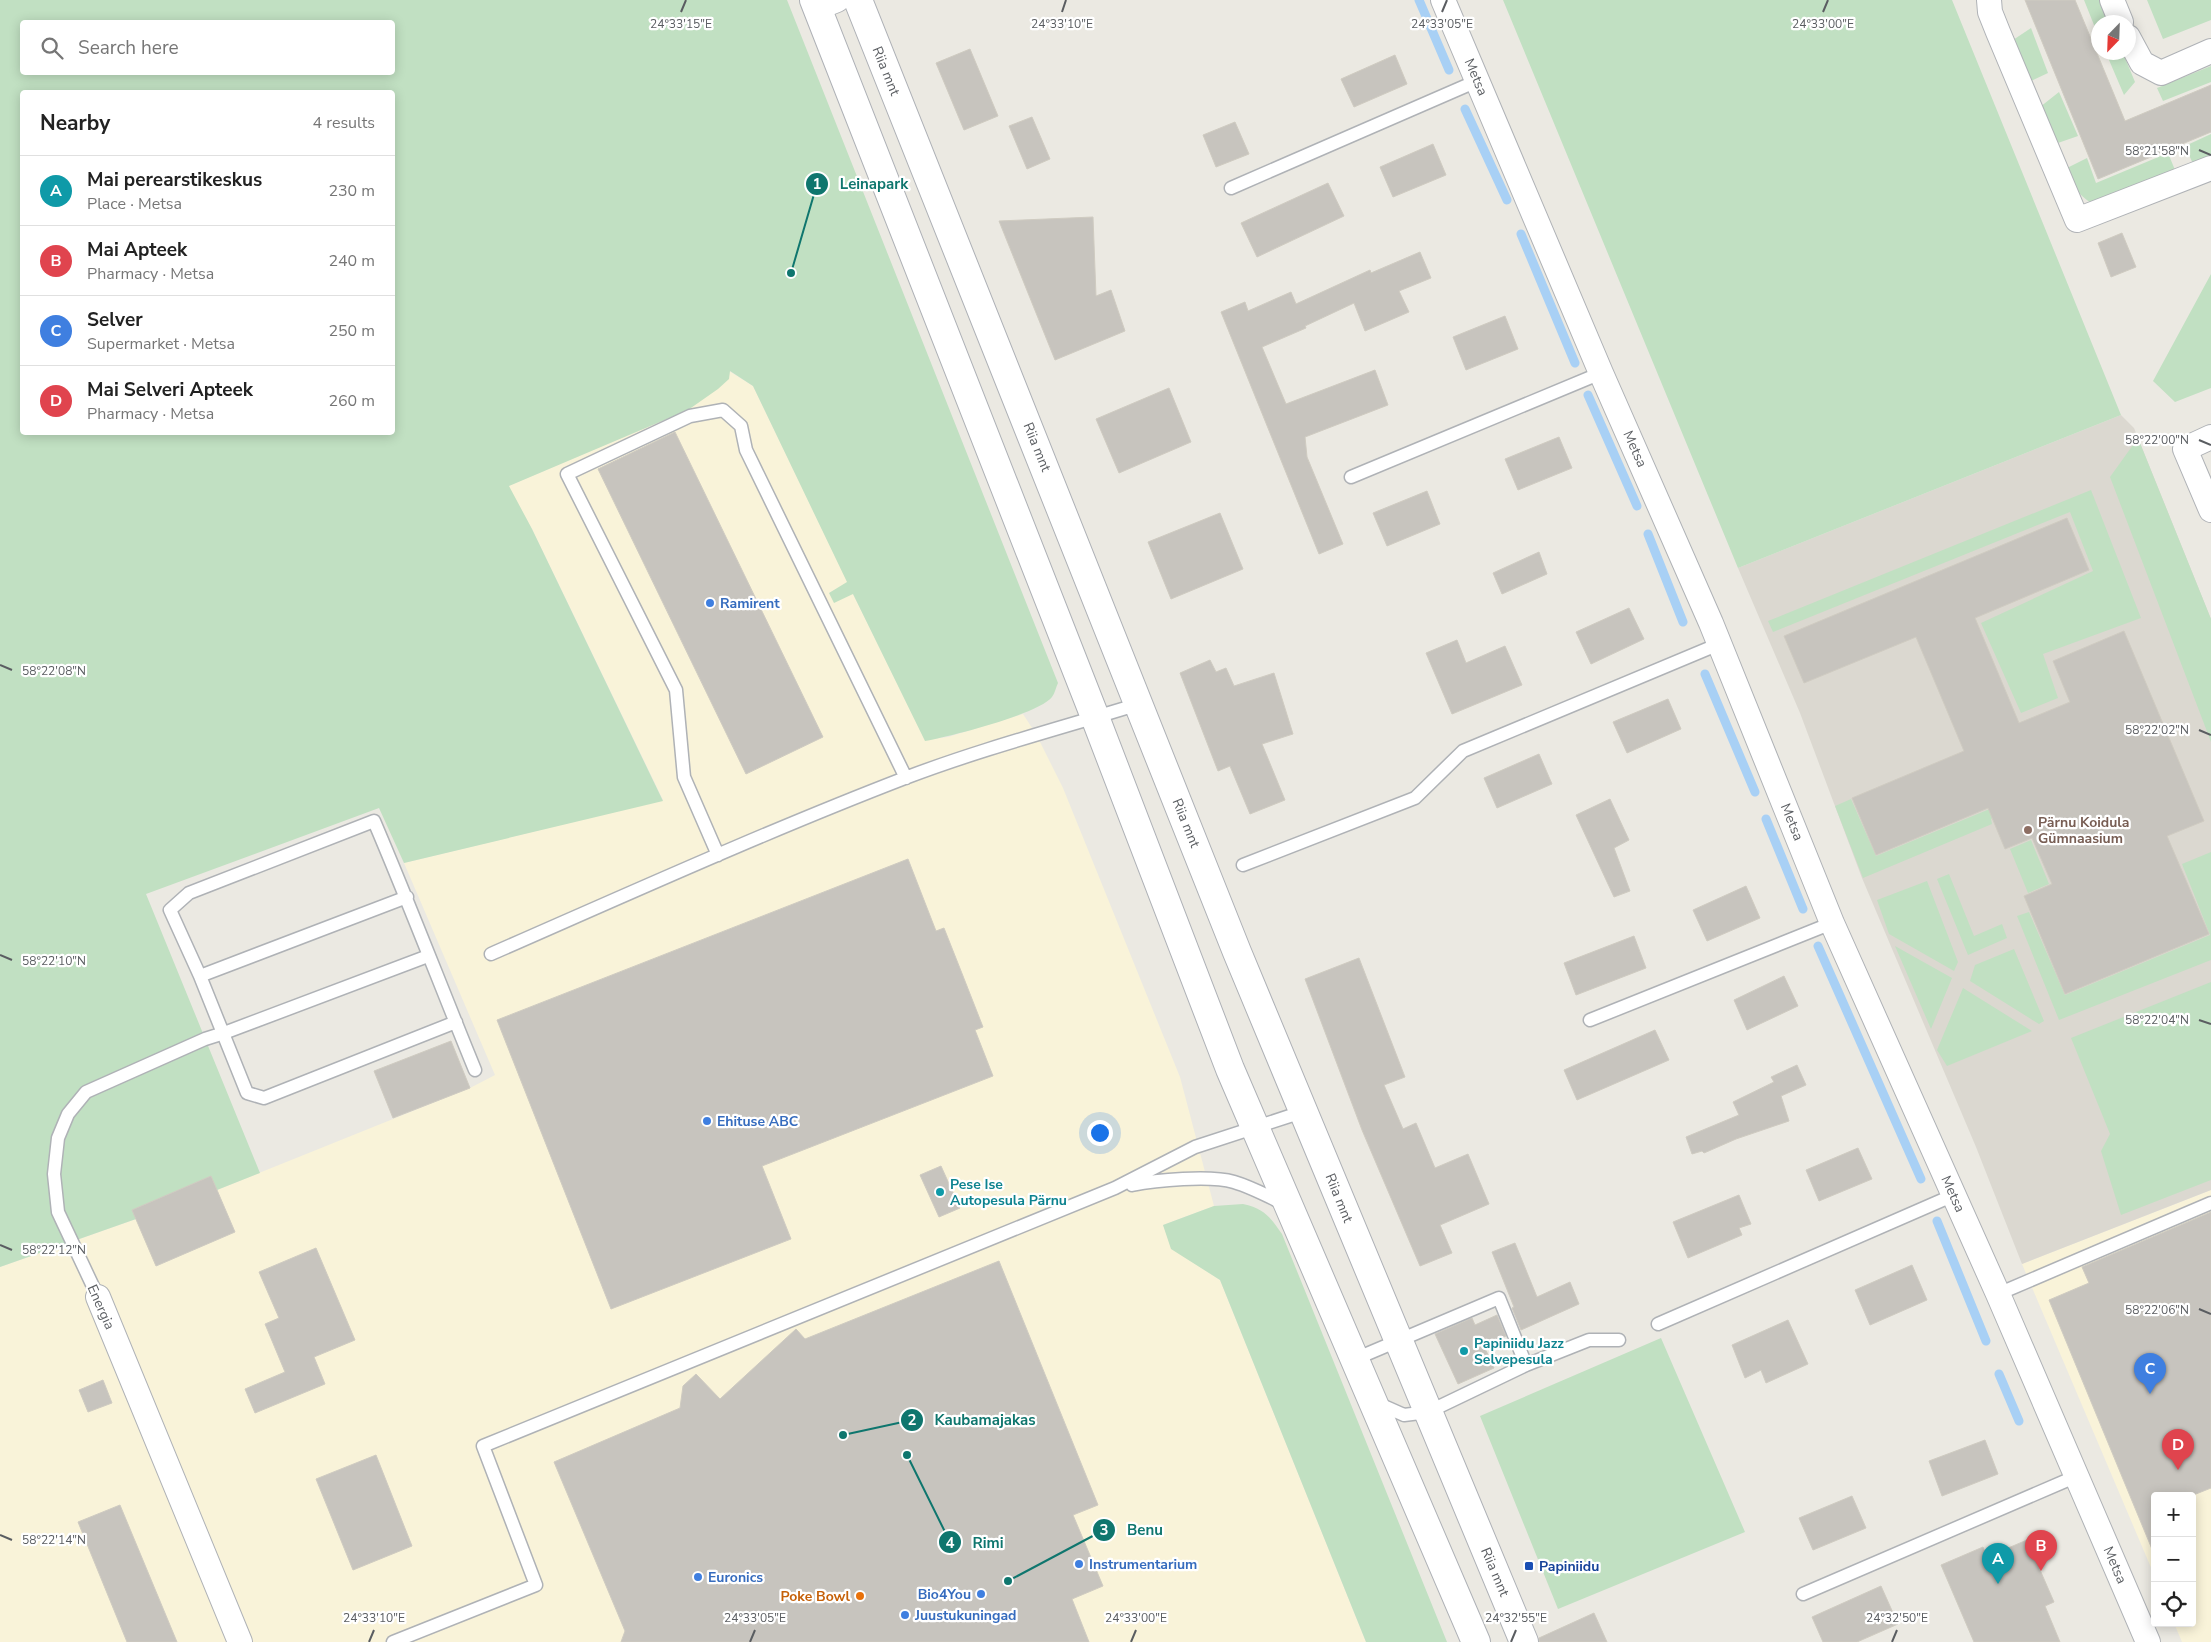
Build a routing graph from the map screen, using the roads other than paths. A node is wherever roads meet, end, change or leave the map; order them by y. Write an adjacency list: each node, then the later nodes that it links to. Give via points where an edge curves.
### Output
1 (858, 0): 17 (main road, Riia mnt)
2 (1443, 0): 9 (street, Metsa)
3 (1989, 0): 10 (street, via 1990,12 2077,220)
4 (2112, 0): 6 (street)
5 (823, 3): 18 (main road)
6 (2118, 15)
7 (2136, 51): 8 (street, via 2142,62 2161,73)
8 (2211, 52)
9 (1477, 81): 11 (lane); 12 (street, Metsa)
10 (2211, 168)
11 (1231, 188)
12 (1601, 373): 14 (lane); 16 (street, Metsa)
13 (2211, 437): 15 (street, via 2185,449)
14 (1351, 477)
15 (2211, 510)
16 (1719, 644): 21 (lane, via 1463,751 1415,798); 23 (street, Metsa)
17 (1139, 704): 18 (lane); 31 (main road, Riia mnt)
18 (1095, 717): 19 (lane); 32 (main road)
19 (906, 778): 20 (lane); 20 (lane, via 746,450 741,426 723,410 690,416 567,474 676,690 684,776)
20 (718, 855): 24 (lane)
21 (1243, 865)
22 (406, 896): 25 (lane); 26 (lane); 26 (lane, via 374,821 189,893 170,910)
23 (1832, 923): 27 (lane); 34 (street, Metsa)
24 (491, 954)
25 (428, 956): 28 (lane); 29 (lane, Energia)
26 (200, 976): 29 (lane)
27 (1590, 1020)
28 (456, 1022): 29 (lane, via 264,1098 247,1093); 30 (lane)
29 (224, 1033): 38 (lane, Energia, via 205,1038 86,1092 68,1114 58,1138 54,1174 58,1212)
30 (475, 1070)
31 (1302, 1112): 32 (lane); 41 (main road, Riia mnt)
32 (1255, 1127): 33 (lane, via 1195,1147); 36 (main road)
33 (1115, 1188): 36 (lane, via 1155,1180 1231,1181); 49 (lane, via 482,1446 536,1585)
34 (1954, 1195): 37 (street, Metsa); 39 (lane)
35 (2211, 1203): 37 (lane)
36 (1290, 1207): 42 (main road)
37 (1998, 1294): 46 (street, Metsa)
38 (98, 1297): 48 (street, Energia)
39 (1658, 1324)
40 (1619, 1340): 43 (lane, via 1589,1340)
41 (1398, 1341): 42 (lane); 43 (lane, via 1499,1298); 45 (main road, Riia mnt)
42 (1355, 1359): 44 (main road)
43 (1526, 1366): 45 (lane)
44 (1373, 1401): 45 (lane, via 1404,1416); 50 (main road)
45 (1428, 1412): 51 (main road, Riia mnt)
46 (2077, 1476): 47 (lane); 52 (street, Metsa)
47 (1802, 1594)
48 (240, 1642)
49 (393, 1642)
50 (1476, 1642)
51 (1524, 1642)
52 (2148, 1642)

